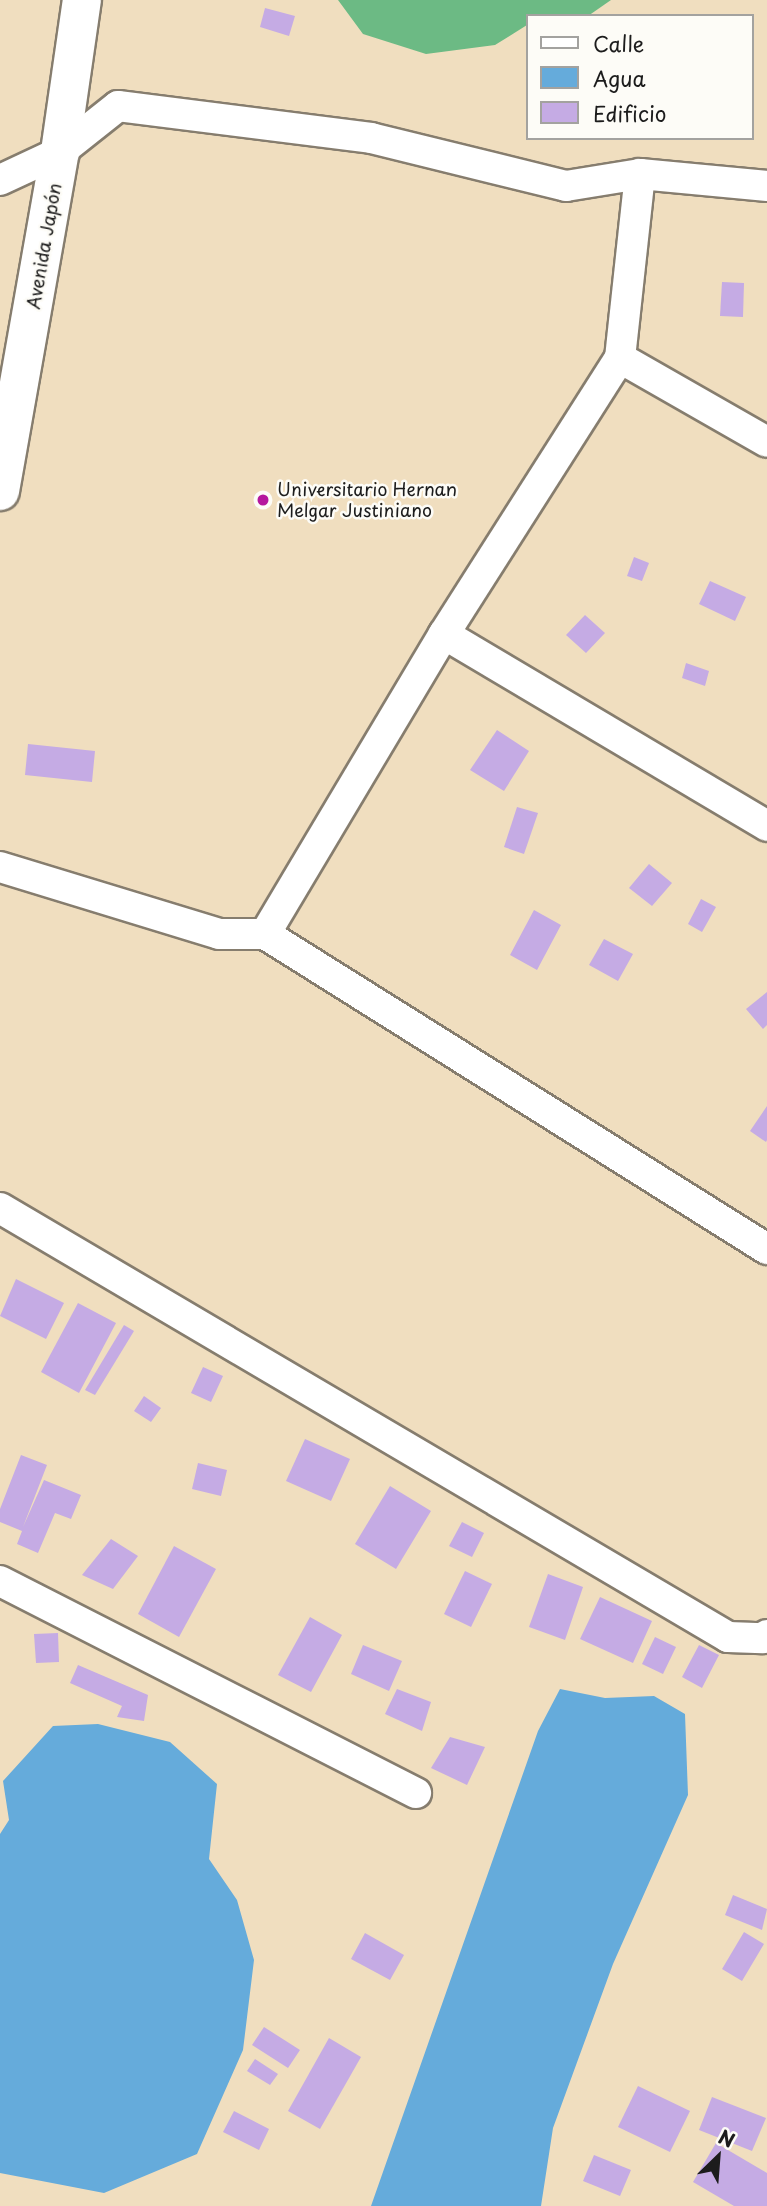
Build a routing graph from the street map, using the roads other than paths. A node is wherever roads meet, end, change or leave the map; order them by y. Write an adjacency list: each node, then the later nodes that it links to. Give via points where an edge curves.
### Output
1 (82, 0): 2 (street, Avenida Japón)
2 (60, 152): 3 (street, via 118,106 371,138 566,186); 4 (street); 8 (street, Avenida Japón)
3 (640, 174): 5 (street); 6 (street)
4 (0, 180)
5 (767, 186)
6 (620, 358): 7 (street); 9 (street)
7 (767, 442)
8 (0, 491)
9 (444, 634): 10 (street); 12 (street)
10 (767, 826)
11 (0, 867): 12 (street, via 219,934)
12 (265, 934): 14 (street)
13 (0, 1208): 16 (street, via 728,1637 763,1639)
14 (767, 1249)
15 (0, 1581): 17 (street)
16 (767, 1635)
17 (416, 1794)

